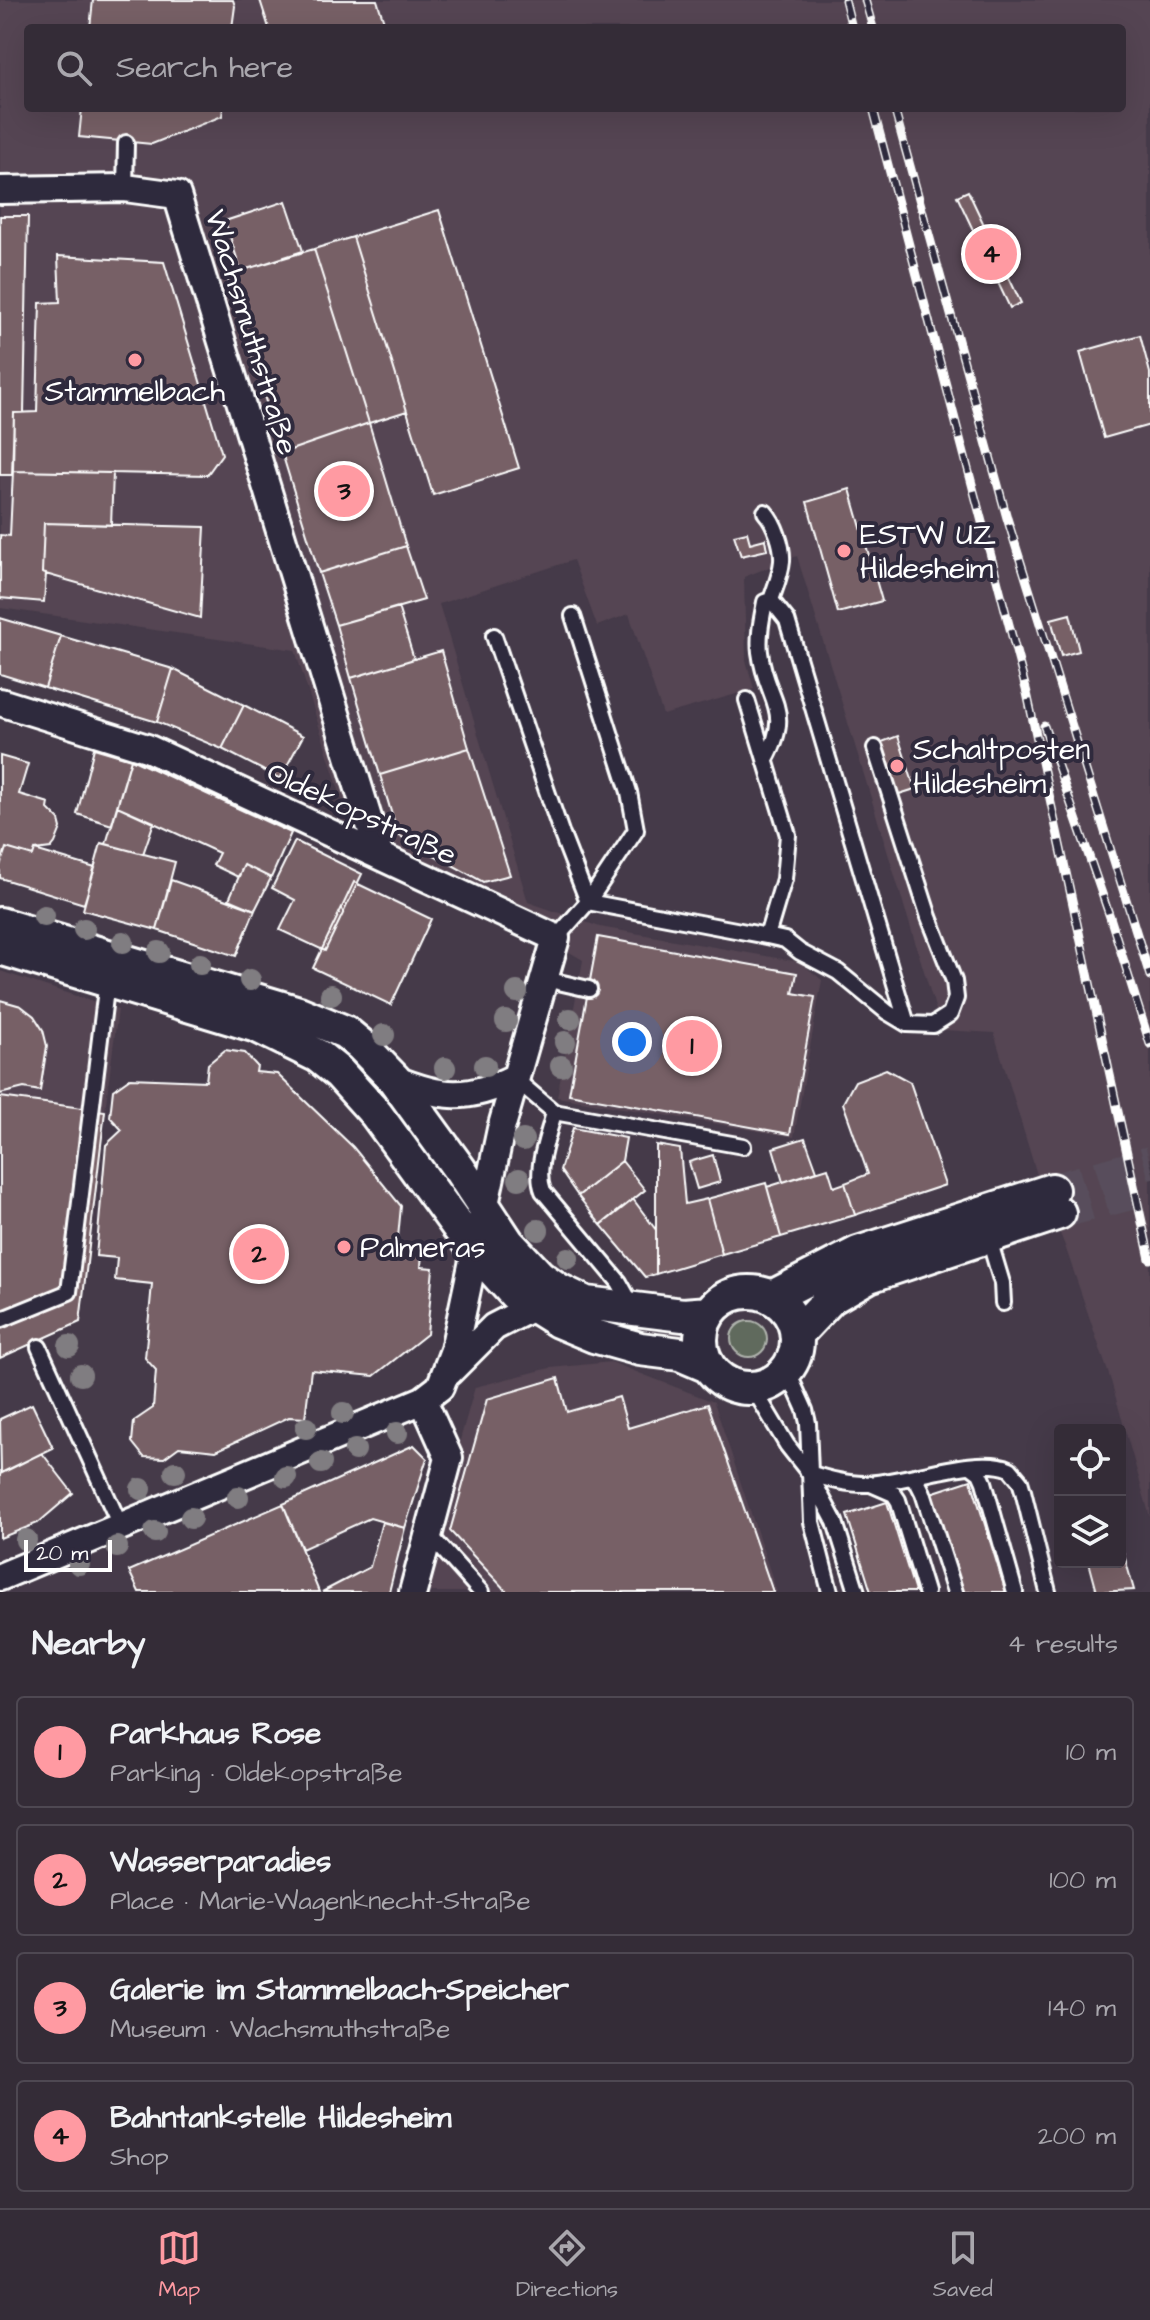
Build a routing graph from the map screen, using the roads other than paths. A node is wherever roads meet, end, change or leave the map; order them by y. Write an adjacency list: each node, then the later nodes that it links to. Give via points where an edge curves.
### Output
1 (126, 143): 2 (lane)
2 (125, 188): 3 (street); 12 (street, Wachsmuthstraße, via 177,195)
3 (0, 190)
4 (765, 512): 5 (lane, via 772,519 782,562)
5 (771, 600): 11 (lane, via 765,602 761,654 780,726); 22 (lane, via 787,620)
6 (573, 616): 13 (lane, via 629,792 636,830)
7 (494, 636): 13 (lane)
8 (747, 700): 11 (lane)
9 (0, 702): 12 (street, Oldekopstraße, via 147,748)
10 (875, 748): 22 (lane, via 956,990 950,1014 939,1023)
11 (766, 759): 15 (lane, via 789,848)
12 (379, 854): 16 (street, Oldekopstraße)
13 (588, 902): 15 (lane); 16 (lane)
14 (0, 924): 18 (street)
15 (767, 936): 22 (lane, via 785,940 838,972)
16 (556, 938): 19 (street)
17 (0, 948): 20 (street)
18 (150, 968): 20 (lane); 24 (street, via 326,1023 362,1046)
19 (545, 979): 21 (lane); 23 (street)
20 (107, 981): 29 (street, via 257,1026 318,1056 376,1114); 39 (lane, via 69,1292)
21 (589, 989)
22 (907, 1024)
23 (514, 1078): 24 (street, via 489,1091 442,1095); 25 (lane); 27 (street)
24 (394, 1079): 28 (street)
25 (554, 1112): 26 (lane); 37 (lane, via 539,1178 543,1191 619,1282)
26 (743, 1146)
27 (495, 1158): 28 (street); 30 (street)
28 (460, 1170): 29 (street); 30 (street)
29 (418, 1173): 33 (street)
30 (484, 1207): 32 (street); 33 (street)
31 (988, 1235): 34 (street, via 1056,1202 858,1253); 35 (lane); 40 (street, via 851,1285)
32 (508, 1243): 33 (street, via 486,1243); 37 (street, via 559,1290 586,1303)
33 (475, 1250): 36 (street); 44 (street)
34 (772, 1297): 38 (street, via 734,1293); 40 (street, via 787,1310)
35 (1003, 1303)
36 (533, 1307): 42 (street, via 594,1336 680,1354); 44 (street, via 494,1327)
37 (635, 1311): 38 (street)
38 (709, 1313): 42 (street, via 701,1333)
39 (0, 1320)
40 (797, 1334): 43 (street)
41 (39, 1347): 51 (lane)
42 (708, 1366): 45 (street, via 727,1383)
43 (787, 1370): 45 (street, via 773,1382); 48 (lane, via 805,1410)
44 (447, 1375): 46 (street)
45 (753, 1388): 48 (lane)
46 (423, 1400): 51 (street); 52 (street, via 449,1458)
47 (972, 1467): 49 (lane); 60 (lane, via 984,1482); 61 (lane, via 997,1465 1015,1474)
48 (809, 1473): 50 (lane); 56 (lane, via 813,1530); 57 (lane, via 835,1522)
49 (910, 1477): 50 (lane); 59 (lane, via 923,1493)
50 (870, 1484): 58 (lane, via 898,1500)
51 (120, 1525): 53 (street)
52 (428, 1533): 54 (street); 55 (lane)
53 (0, 1577)
54 (413, 1592)
55 (481, 1592)
56 (830, 1592)
57 (857, 1592)
58 (926, 1592)
59 (955, 1592)
60 (1015, 1592)
61 (1048, 1592)

